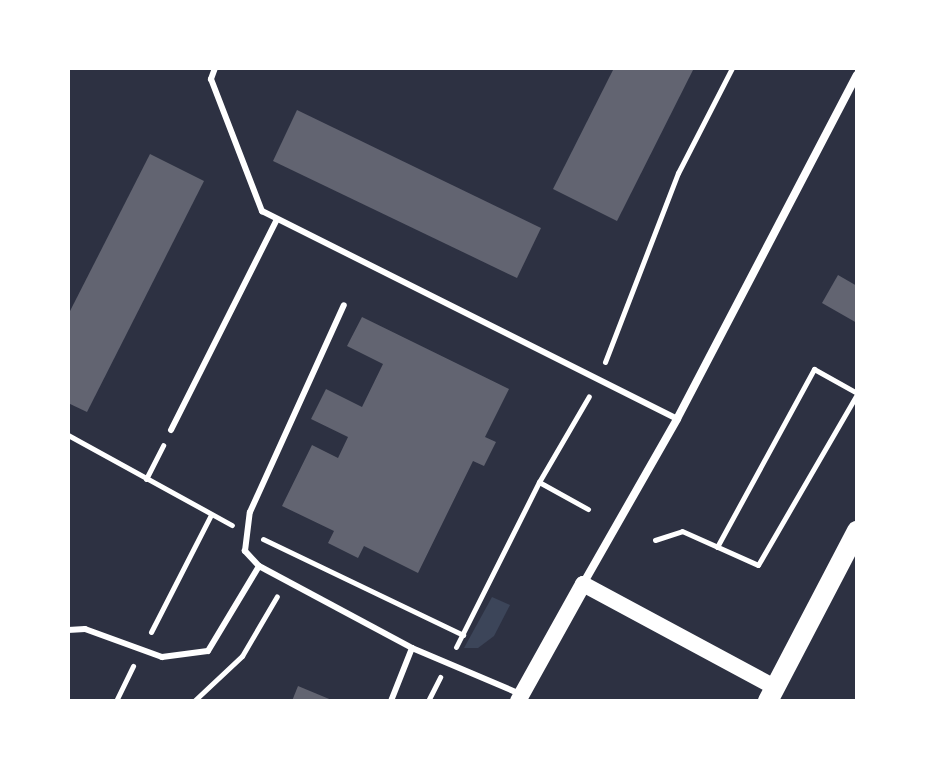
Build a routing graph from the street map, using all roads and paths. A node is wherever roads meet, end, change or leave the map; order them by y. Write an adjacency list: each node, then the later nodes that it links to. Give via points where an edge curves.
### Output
1 (215, 68): 4 (lane, via 211,79 262,211)
2 (732, 68): 6 (path, via 678,173)
3 (857, 75): 8 (street)
4 (277, 219): 6 (lane); 9 (lane)
5 (344, 305): 16 (lane, via 250,512)
6 (599, 379): 8 (lane); 12 (path)
7 (857, 394): 18 (path, via 758,565); 18 (path, via 814,369)
8 (677, 419): 22 (street)
9 (171, 430): 11 (path)
10 (68, 435): 11 (path)
11 (146, 479): 14 (path)
12 (539, 482): 13 (path); 24 (path)
13 (588, 509)
14 (211, 515): 16 (path); 26 (path)
15 (857, 531): 28 (main road)
16 (247, 532): 19 (path); 20 (lane, via 245,551)
17 (655, 540): 18 (path, via 682,531)
18 (717, 547)
19 (300, 556): 21 (path); 24 (path)
20 (259, 566): 21 (lane); 26 (lane, via 208,651 162,657)
21 (286, 581): 25 (lane); 31 (path, via 242,656)
22 (583, 584): 28 (main road); 29 (main road)
23 (68, 630): 26 (lane, via 85,629)
24 (463, 635): 27 (path)
25 (412, 648): 27 (lane); 32 (lane)
26 (142, 649): 30 (path)
27 (448, 662): 29 (lane); 33 (path)
28 (771, 694)
29 (520, 698)
30 (116, 701)
31 (194, 701)
32 (391, 701)
33 (428, 701)

